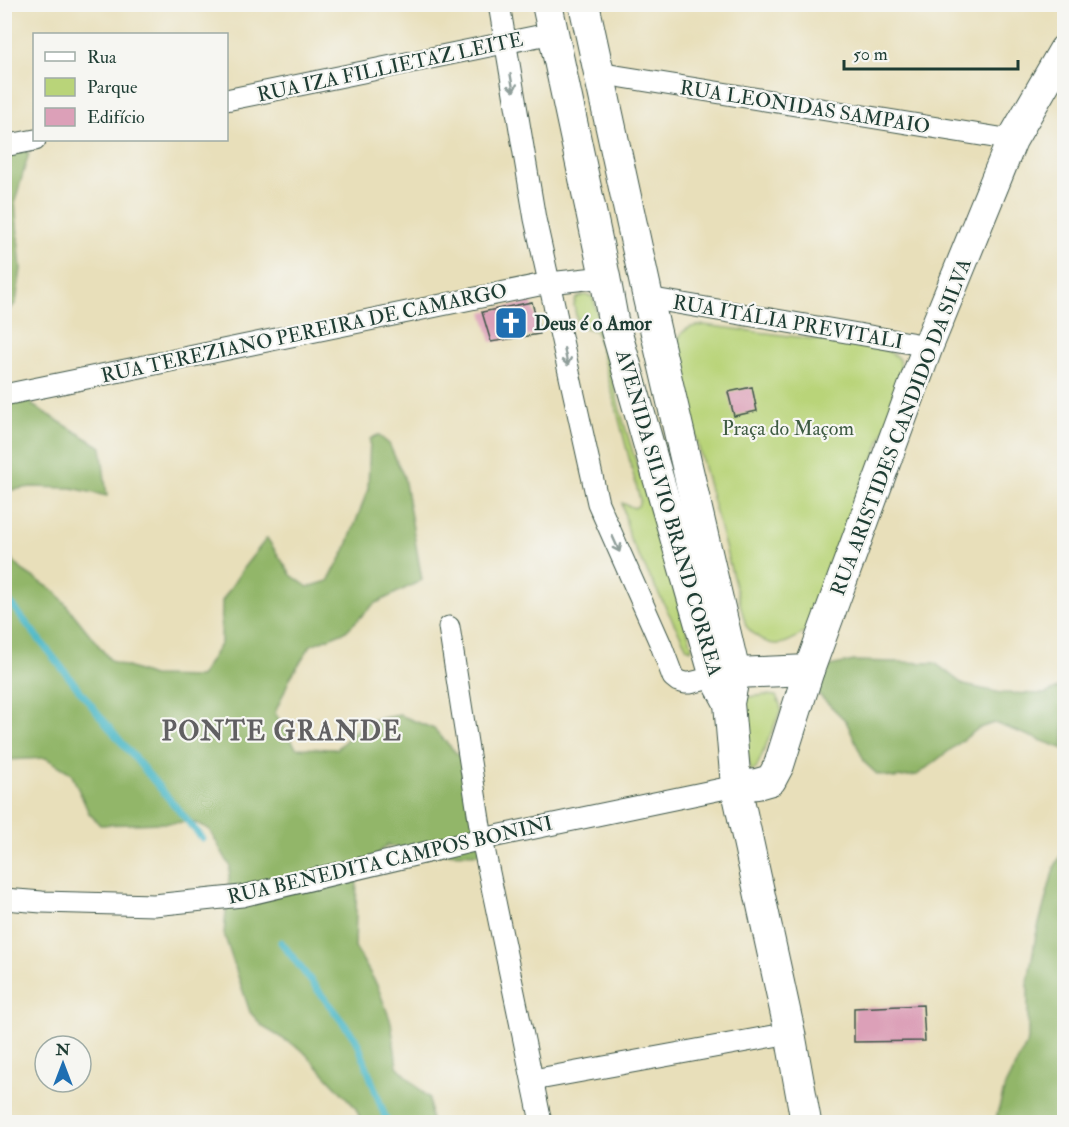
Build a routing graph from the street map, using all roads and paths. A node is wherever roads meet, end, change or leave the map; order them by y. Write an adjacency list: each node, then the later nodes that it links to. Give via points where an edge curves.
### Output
1 (499, 4): 4 (street)
2 (584, 4): 6 (main road, AVENIDA SILVIO BRAND CORREA)
3 (550, 19): 4 (street, RUA IZA FILLIETAZ LEITE); 11 (main road, AVENIDA SILVIO BRAND CORREA)
4 (505, 43): 7 (street, RUA IZA FILLIETAZ LEITE); 12 (street, one-way to 12)
5 (1065, 50): 9 (main road, RUA ARISTIDES CANDIDO DA SILVA)
6 (598, 73): 9 (street, RUA LEONIDAS SAMPAIO); 13 (main road, AVENIDA SILVIO BRAND CORREA)
7 (228, 100)
8 (33, 140): 10 (street)
9 (1012, 140): 14 (main road, RUA ARISTIDES CANDIDO DA SILVA)
10 (4, 146)
11 (605, 277): 12 (street, RUA TEREZIANO PEREIRA DE CAMARGO); 18 (main road, AVENIDA SILVIO BRAND CORREA, via 613,320)
12 (549, 283): 15 (street, RUA TEREZIANO PEREIRA DE CAMARGO); 18 (street, one-way to 18, via 598,503 673,677 690,683)
13 (648, 298): 14 (street, RUA ITÁLIA PREVITALI); 18 (main road, AVENIDA SILVIO BRAND CORREA)
14 (928, 346): 17 (main road, RUA ARISTIDES CANDIDO DA SILVA)
15 (4, 395)
16 (449, 627): 20 (street)
17 (810, 670): 18 (main road); 19 (main road, RUA ARISTIDES CANDIDO DA SILVA, via 771,780)
18 (725, 675): 19 (main road)
19 (736, 786): 20 (street, RUA BENEDITA CAMPOS BONINI); 22 (main road)
20 (482, 838): 21 (street, RUA BENEDITA CAMPOS BONINI, via 242,896 154,905); 23 (street)
21 (4, 899)
22 (790, 1033): 23 (street); 25 (main road)
23 (533, 1080): 24 (street)
24 (541, 1122)
25 (806, 1122)

